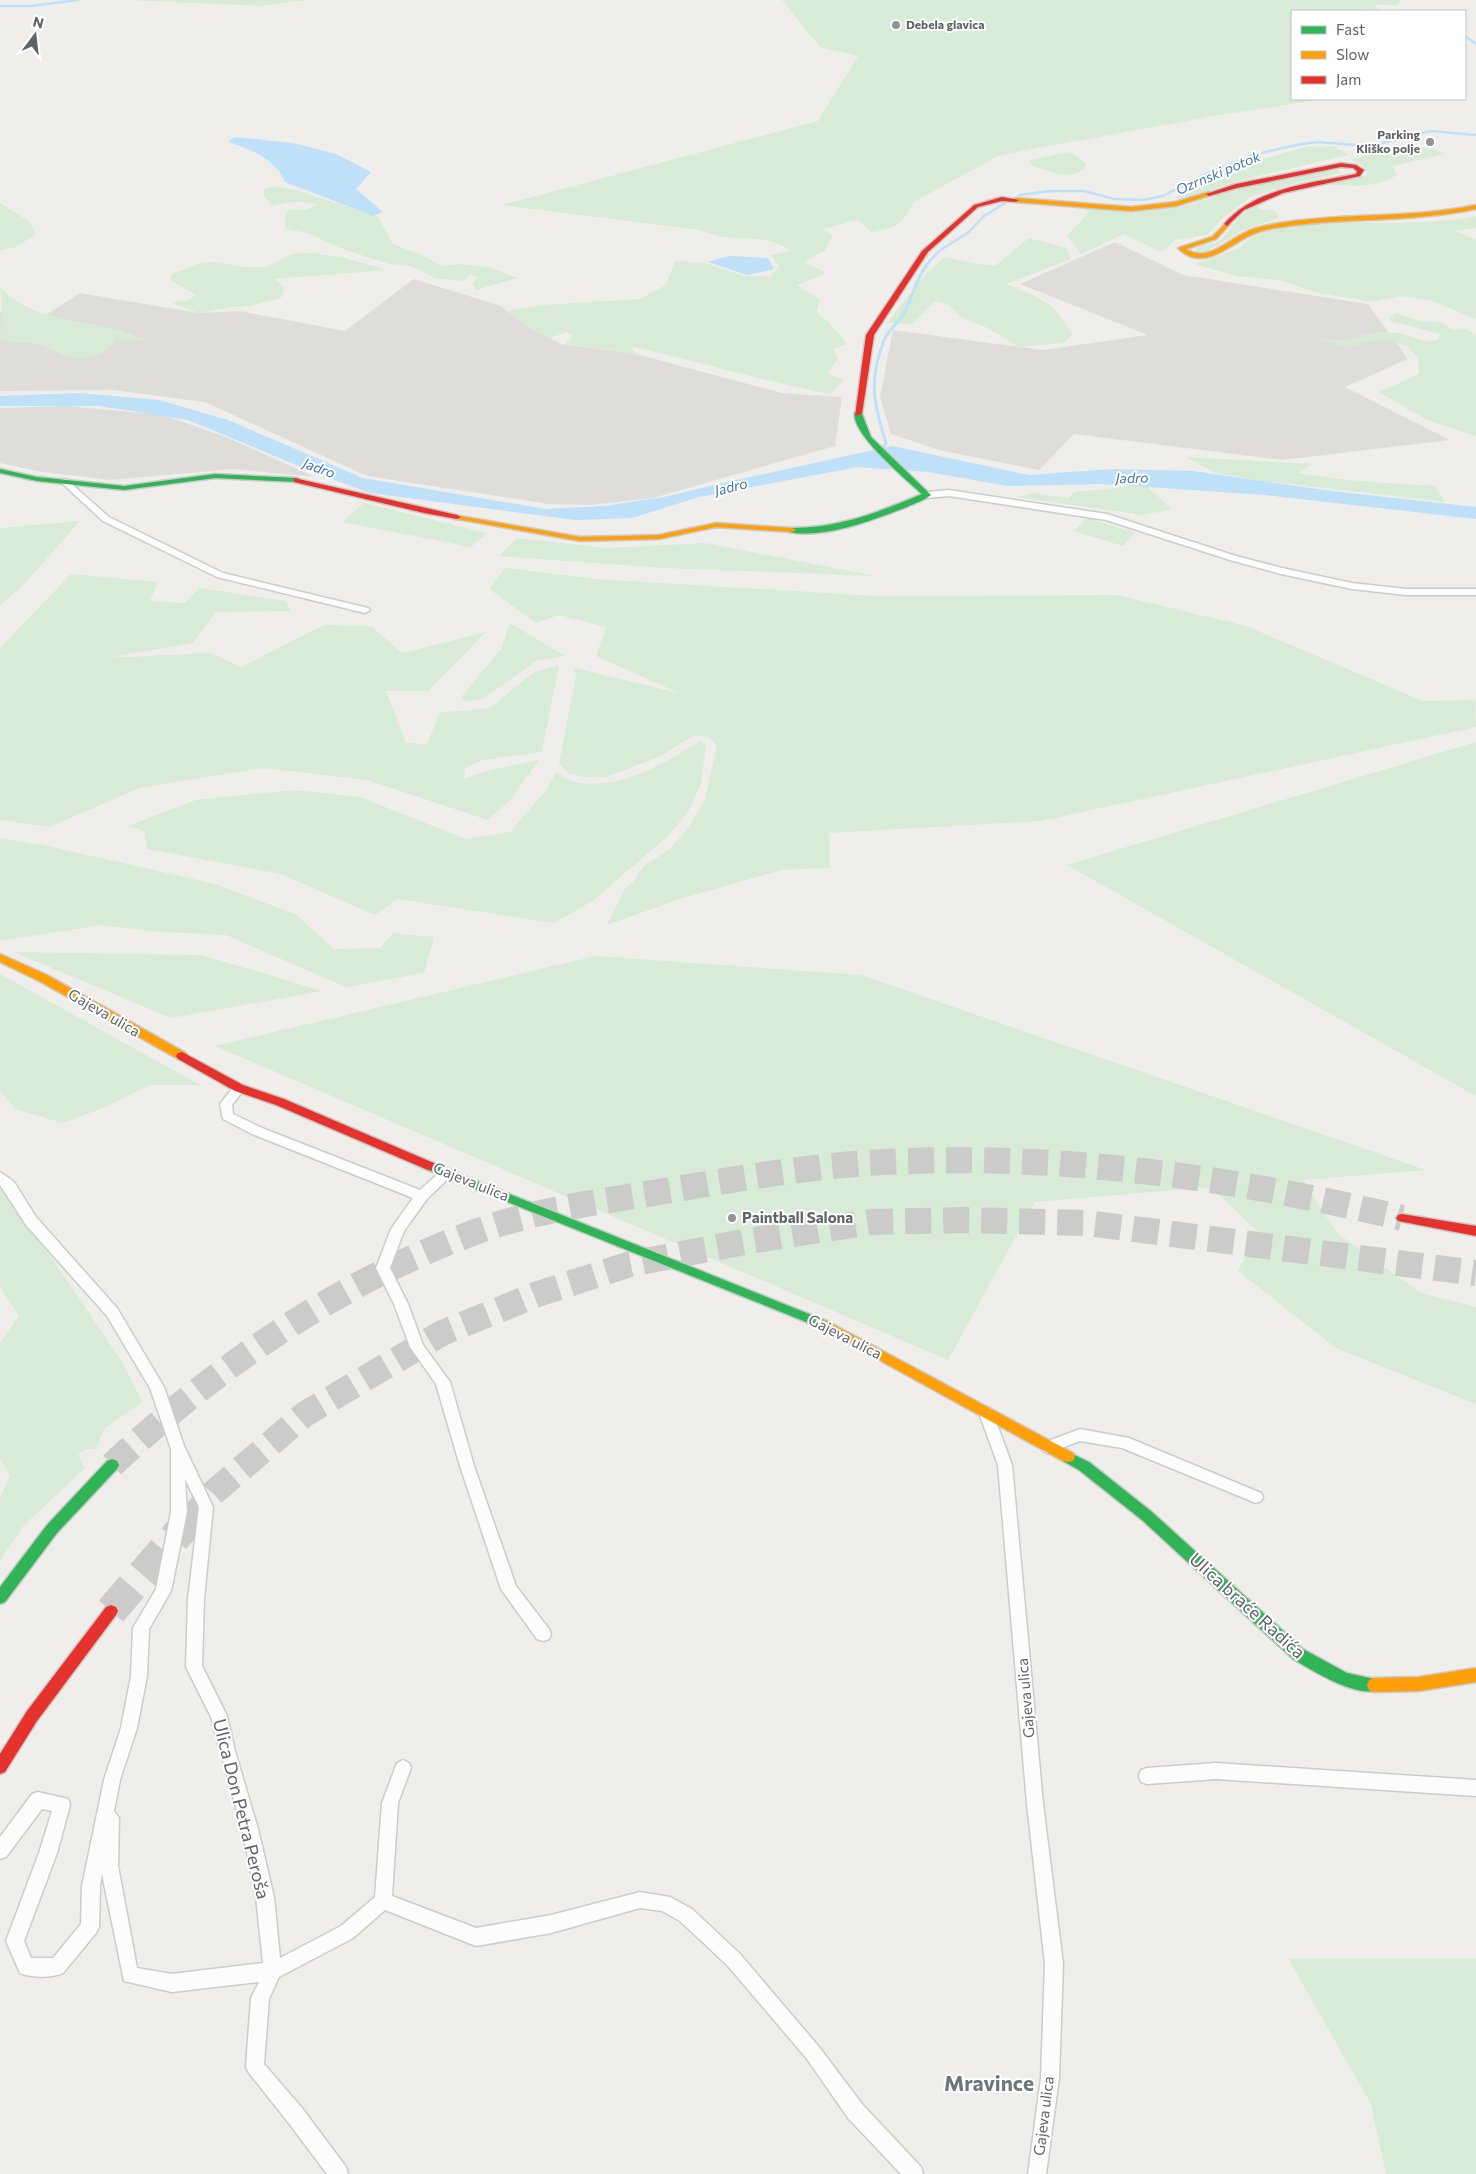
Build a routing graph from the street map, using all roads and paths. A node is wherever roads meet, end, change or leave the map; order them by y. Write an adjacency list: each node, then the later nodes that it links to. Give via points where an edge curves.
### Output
1 (1476, 207): 4 (main road, via 1438,217 1323,220 1277,225 1242,236 1210,256 1200,257 1181,248 1214,238 1242,209 1281,192 1358,175 1361,170 1354,166 1331,166 1236,186 1176,204 1131,209 1022,199 1002,199 976,206 925,251 870,335 858,418 868,438)
2 (0, 471): 3 (main road)
3 (66, 482): 4 (main road, via 124,488 215,476 290,478 424,511 580,539 659,537 716,525 808,531 838,527); 6 (street, via 106,519 220,575)
4 (927, 496): 5 (street, via 949,493 1107,517 1233,558 1352,586 1406,592)
5 (1476, 592)
6 (366, 610)
7 (0, 958): 8 (main road, Gajeva ulica, via 44,978)
8 (239, 1088): 9 (main road, Gajeva ulica, via 280,1102); 11 (street, via 226,1104 227,1116)
9 (447, 1173): 11 (street); 14 (main road, Gajeva ulica, via 815,1320)
10 (0, 1177): 15 (street, Ulica Don Petra Peroša, via 9,1185 30,1221 112,1312 157,1387)
11 (422, 1196): 21 (street, via 398,1228 383,1268 401,1304 416,1347 443,1382 467,1466 509,1589)
12 (1402, 1218): 13 (main road)
13 (1476, 1232)
14 (986, 1413): 16 (main road, Ulica braće Radića); 33 (street, Gajeva ulica, via 1005,1465 1035,1804 1054,1964 1050,2078)
15 (177, 1446): 26 (street, via 179,1512 163,1591 141,1628 139,1676 129,1728); 30 (street, Ulica Don Petra Peroša, via 206,1507 196,1600 194,1668 219,1716 226,1751 250,1829 265,1896)
16 (1048, 1447): 18 (street, via 1080,1436 1124,1442); 22 (main road, Ulica braće Radića, via 1084,1466 1147,1516 1298,1654 1324,1670 1365,1685 1418,1684)
17 (112, 1465): 19 (main road, via 52,1529)
18 (1256, 1497)
19 (0, 1598)
20 (111, 1611): 23 (main road, via 32,1716)
21 (543, 1634)
22 (1476, 1675)
23 (0, 1767)
24 (403, 1768): 29 (street, via 390,1802)
25 (1147, 1776): 27 (street, via 1216,1771)
26 (112, 1780): 28 (street, via 91,1886 90,1927 57,1967 26,1968 15,1941 62,1805 38,1800); 30 (street, via 109,1866 130,1974 172,1983)
27 (1476, 1788)
28 (0, 1851)
29 (383, 1902): 30 (street, via 347,1932); 32 (street, via 476,1937 551,1924 640,1900 664,1903 686,1915 734,1960 813,2053 855,2111)
30 (273, 1971): 31 (street, via 260,1998 255,2067)
31 (339, 2174)
32 (914, 2174)
33 (1037, 2174)

